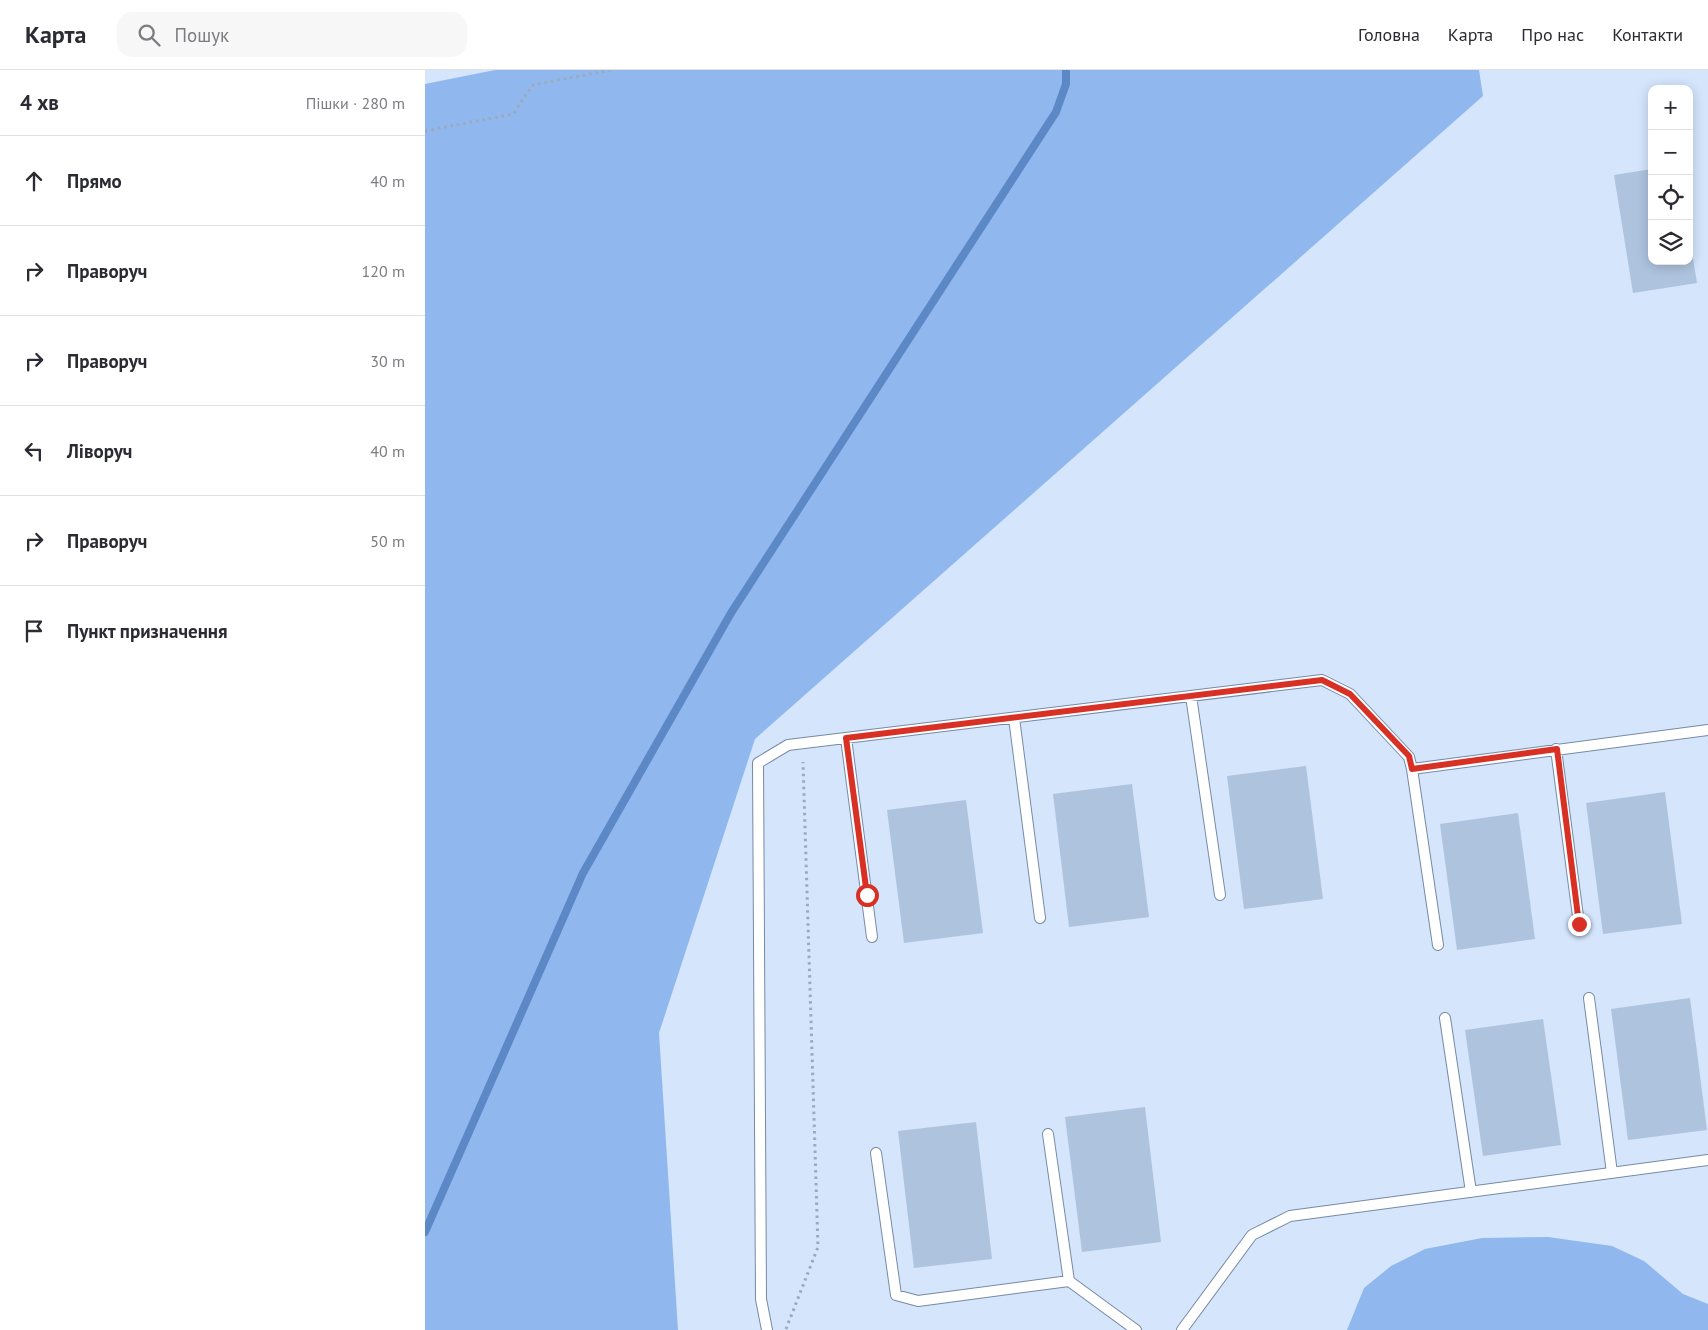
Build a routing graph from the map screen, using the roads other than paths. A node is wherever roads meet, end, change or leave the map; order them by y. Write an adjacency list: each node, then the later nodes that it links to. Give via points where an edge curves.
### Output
1 (1191, 696): 2 (lane); 6 (lane, via 1322,680 1350,694 1409,756); 7 (lane)
2 (1014, 718): 4 (lane); 8 (lane)
3 (1708, 730): 5 (lane)
4 (846, 738): 10 (lane); 20 (lane, via 788,745 758,763 761,1299)
5 (1557, 749): 6 (lane); 9 (lane)
6 (1412, 769): 11 (lane)
7 (1220, 896)
8 (1040, 918)
9 (1579, 924)
10 (872, 938)
11 (1439, 945)
12 (1589, 998): 17 (lane)
13 (1445, 1018): 18 (lane)
14 (1048, 1134): 19 (lane)
15 (876, 1153): 19 (lane, via 896,1295 918,1301)
16 (1708, 1160): 17 (lane)
17 (1612, 1173): 18 (lane)
18 (1471, 1192): 22 (lane, via 1291,1216 1252,1235)
19 (1069, 1281): 21 (lane)
20 (767, 1330)
21 (1136, 1330)
22 (1182, 1330)

